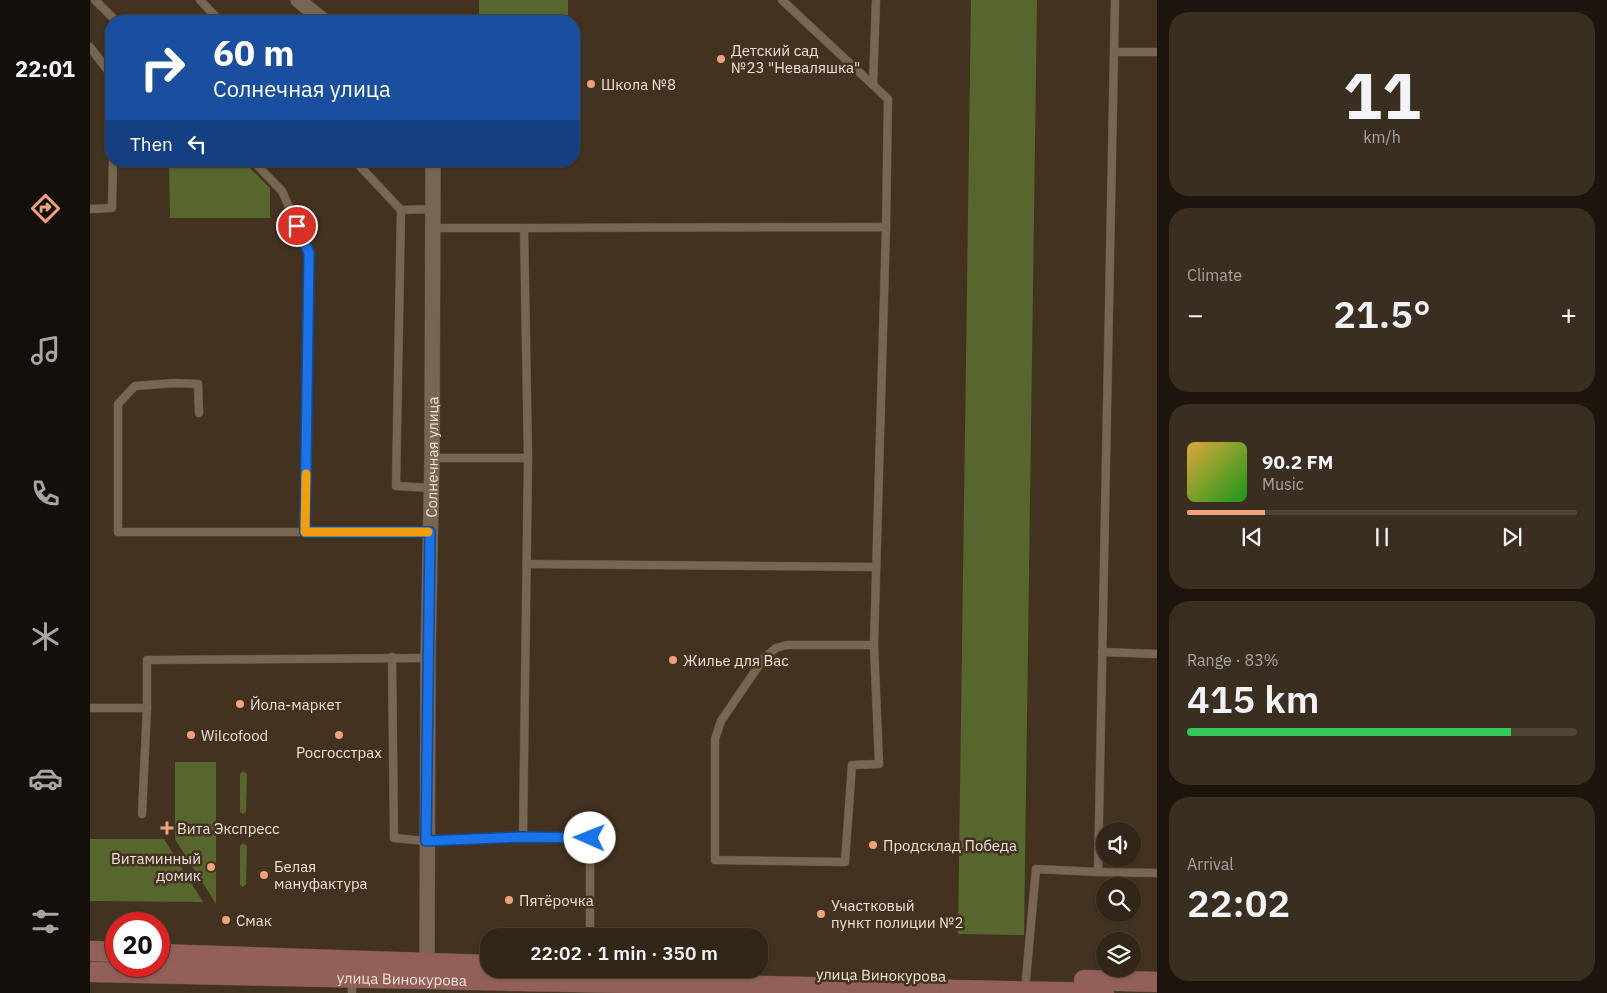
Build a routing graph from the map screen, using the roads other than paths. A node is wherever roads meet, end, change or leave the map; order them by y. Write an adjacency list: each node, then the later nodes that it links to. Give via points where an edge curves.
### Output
1 (96, 0): 7 (lane)
2 (200, 0): 8 (lane)
3 (298, 0): 9 (street)
4 (782, 0): 14 (lane)
5 (876, 0): 14 (lane)
6 (1115, 0): 11 (lane)
7 (110, 15)
8 (214, 15)
9 (317, 15)
10 (90, 48): 13 (lane)
11 (1114, 52): 12 (lane); 34 (lane)
12 (1157, 52)
13 (105, 67)
14 (874, 85): 22 (lane, via 888,100)
15 (113, 167): 19 (lane, via 112,208)
16 (259, 167): 29 (lane, via 282,191 309,253)
17 (361, 167): 21 (lane)
18 (433, 167): 20 (street, Солнечная улица)
19 (90, 208)
20 (434, 209): 21 (lane); 23 (street, Солнечная улица)
21 (401, 210): 28 (lane, via 396,486)
22 (886, 227): 24 (lane); 32 (lane)
23 (434, 228): 24 (lane); 26 (street, Солнечная улица)
24 (524, 228): 27 (lane)
25 (199, 413): 29 (lane, via 198,384 135,386 118,404 118,532)
26 (432, 458): 27 (lane); 28 (street, Солнечная улица)
27 (528, 458): 31 (lane)
28 (431, 488): 30 (street, Солнечная улица)
29 (305, 532): 30 (lane)
30 (430, 532): 37 (street, Солнечная улица)
31 (527, 564): 32 (lane); 41 (lane)
32 (876, 567): 33 (lane)
33 (874, 645): 33 (lane, via 879,764 852,766 846,862 715,860 715,738 721,721 764,658 776,648 787,645)
34 (1102, 652): 35 (lane); 43 (lane)
35 (1157, 654)
36 (392, 657): 37 (lane); 39 (lane, via 147,660); 42 (lane, via 394,838)
37 (428, 658): 42 (street, Солнечная улица)
38 (90, 708): 39 (lane)
39 (147, 708): 40 (lane)
40 (142, 814)
41 (523, 837): 42 (lane); 45 (lane, via 590,838)
42 (426, 841): 50 (street, Солнечная улица)
43 (1098, 872): 44 (lane); 54 (lane, via 1036,869)
44 (1157, 873)
45 (590, 928)
46 (90, 951): 47 (main road)
47 (105, 952)
48 (170, 955): 52 (main road, улица Винокурова)
49 (480, 966): 50 (main road, улица Винокурова)
50 (427, 971): 52 (main road, улица Винокурова); 56 (main road, улица Винокурова)
51 (90, 972): 52 (main road, улица Винокурова)
52 (352, 977)
53 (668, 978): 56 (main road, улица Винокурова)
54 (1026, 979): 55 (main road, улица Винокурова); 56 (main road, улица Винокурова)
55 (1157, 982)
56 (711, 984): 57 (main road, улица Винокурова)
57 (1003, 989): 58 (main road, улица Винокурова)
58 (1104, 993)

